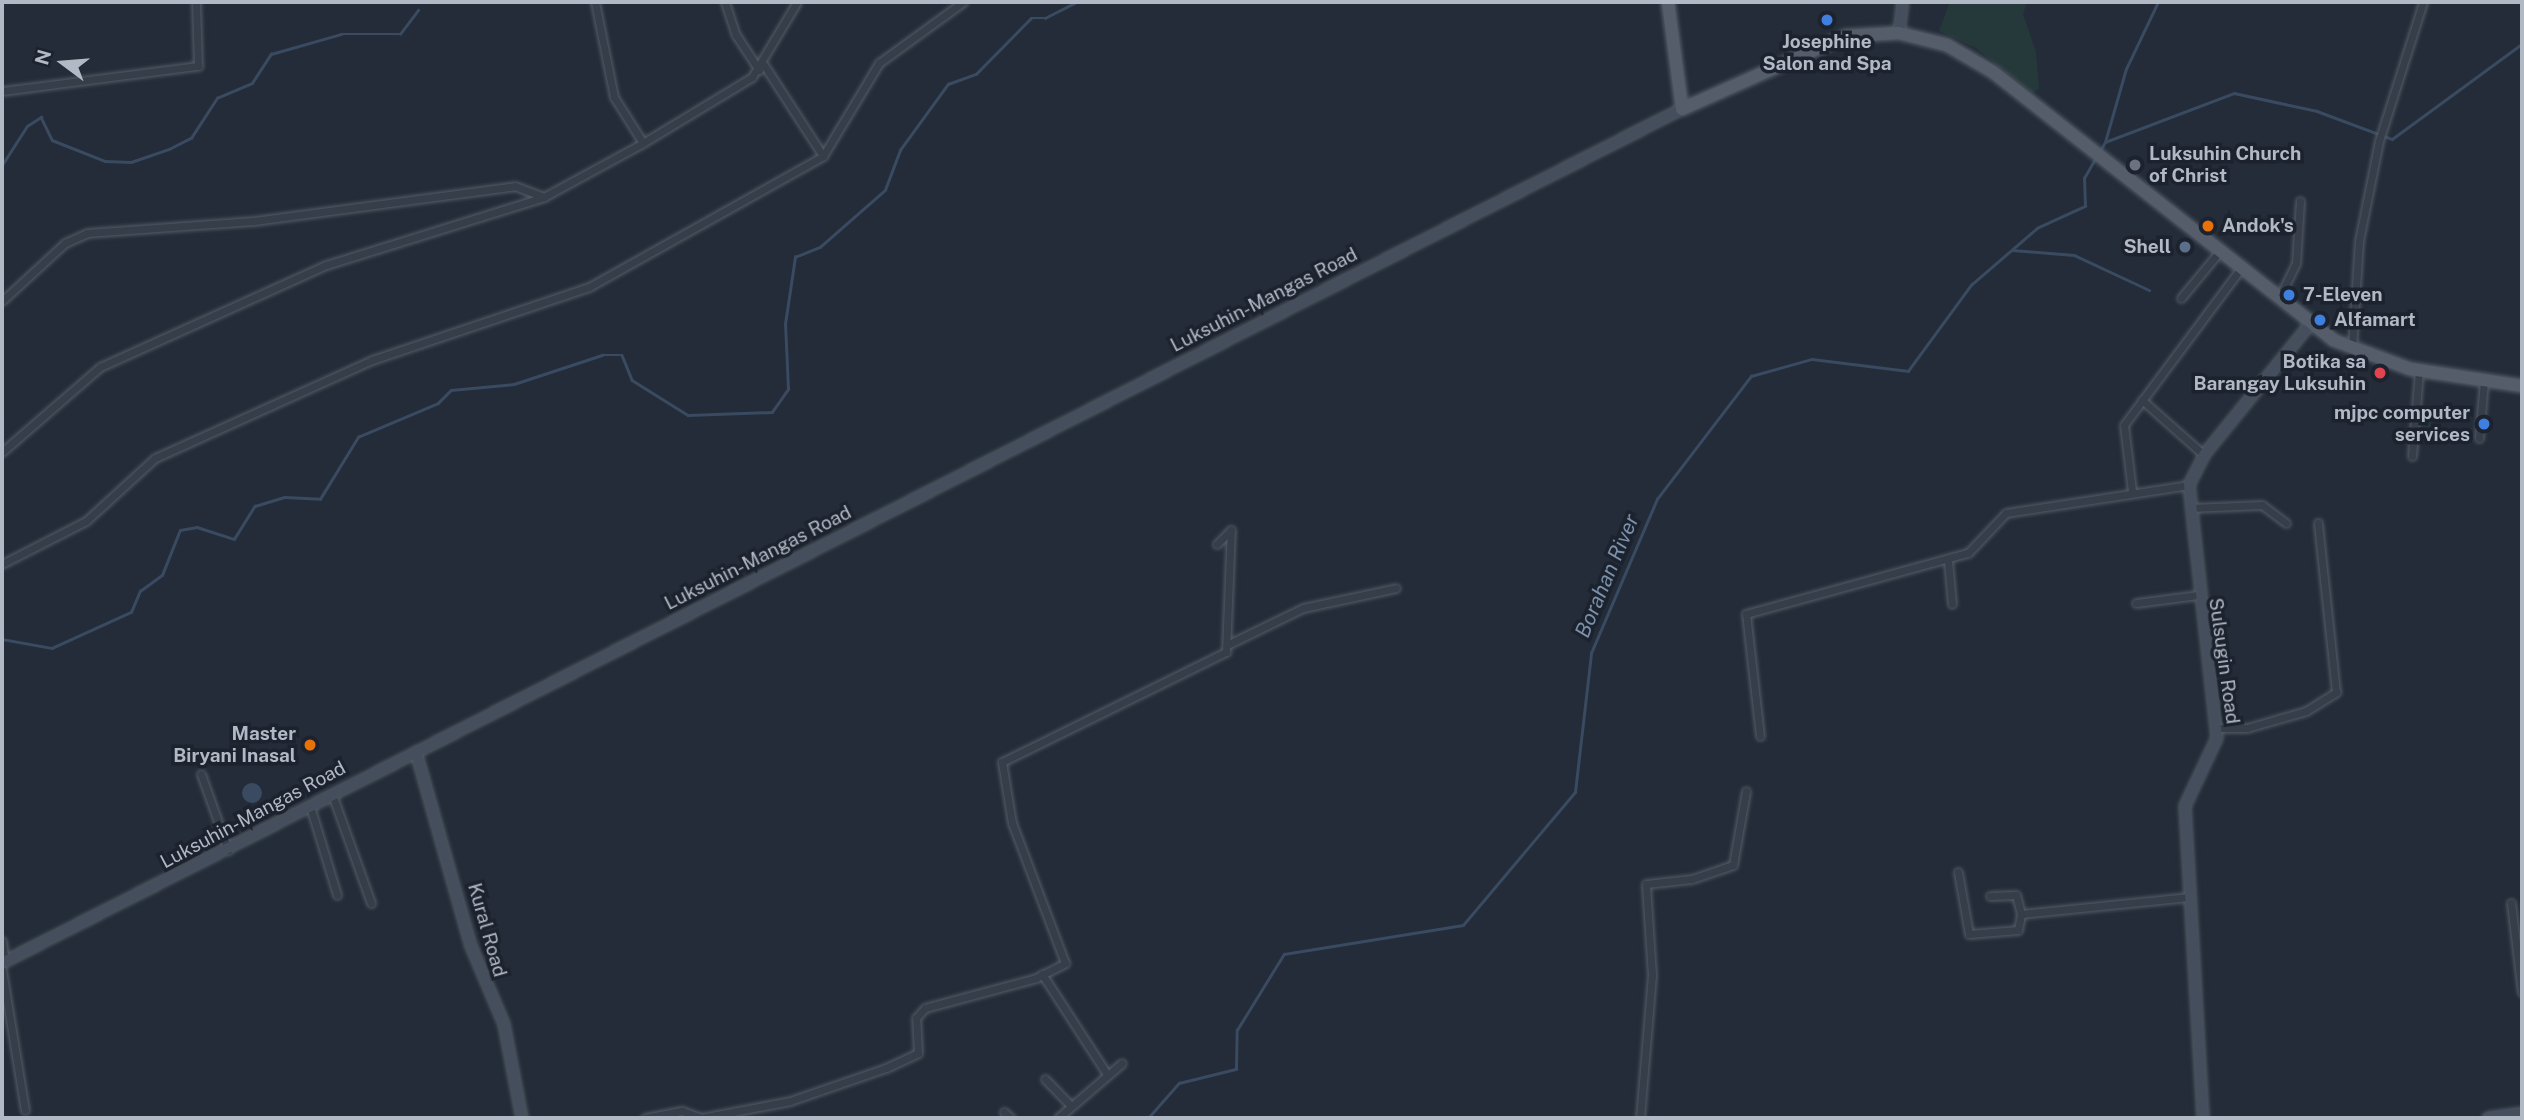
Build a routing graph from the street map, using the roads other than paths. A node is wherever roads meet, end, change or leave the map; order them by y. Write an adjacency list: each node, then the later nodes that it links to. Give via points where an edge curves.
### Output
1 (196, 2): 11 (street, via 198,66)
2 (595, 2): 13 (street, via 614,97)
3 (725, 2): 10 (street, via 736,34)
4 (797, 2): 10 (street)
5 (962, 2): 14 (street, via 879,63)
6 (1668, 2): 12 (main road)
7 (1903, 2): 9 (main road)
8 (2423, 2): 23 (street, via 2379,141 2360,241)
9 (1899, 33): 12 (main road, Luksuhin-Mangas Road, via 1816,44); 17 (main road, Luksuhin-Mangas Road, via 1971,57)
10 (762, 68): 13 (street); 14 (street)
11 (2, 91)
12 (1682, 109): 47 (main road, Luksuhin-Mangas Road)
13 (643, 143): 15 (street)
14 (823, 156): 39 (street, via 589,286 372,360 155,458 86,521)
15 (544, 197): 21 (street, via 515,186 254,221 87,233 65,243); 29 (street, via 327,265 100,367)
16 (2300, 201): 20 (street, via 2296,263)
17 (2219, 252): 18 (main road, Luksuhin-Mangas Road); 19 (street)
18 (2241, 268): 20 (main road, Luksuhin-Mangas Road); 27 (street)
19 (2181, 298)
20 (2279, 298): 22 (main road, Luksuhin-Mangas Road)
21 (2, 300)
22 (2310, 324): 23 (main road, Luksuhin-Mangas Road); 30 (main road, Sulsugin Road)
23 (2352, 350): 24 (main road, Luksuhin-Mangas Road)
24 (2419, 371): 25 (main road, Luksuhin-Mangas Road); 31 (street)
25 (2484, 381): 26 (main road, Luksuhin-Mangas Road); 28 (street)
26 (2522, 386)
27 (2142, 400): 30 (street); 33 (street, via 2124,425)
28 (2479, 438)
29 (2, 452)
30 (2204, 455): 32 (main road, Sulsugin Road)
31 (2412, 456)
32 (2189, 485): 33 (street); 34 (main road, Sulsugin Road)
33 (2132, 491): 38 (street, via 2006,513 1978,547)
34 (2190, 508): 35 (street, via 2263,505); 41 (main road, Sulsugin Road)
35 (2286, 523)
36 (2318, 523): 45 (street, via 2336,692 2306,711 2246,728)
37 (1217, 544): 44 (street, via 1231,530)
38 (1948, 560): 43 (street); 46 (street, via 1746,614)
39 (2, 564)
40 (1396, 588): 44 (street, via 1303,608)
41 (2198, 595): 42 (street); 45 (main road, Sulsugin Road)
42 (2136, 603)
43 (1952, 604)
44 (1230, 644): 62 (street, via 1226,652 1002,762 1012,823 1066,957)
45 (2216, 728): 56 (main road, Sulsugin Road, via 2216,750 2188,790 2185,806)
46 (1760, 736)
47 (415, 752): 50 (main road, Luksuhin-Mangas Road); 71 (main road, Kural Road, via 471,946 504,1024)
48 (201, 774): 52 (street)
49 (1746, 791): 75 (street, via 1733,865 1692,879 1646,884 1652,975)
50 (332, 794): 51 (main road, Luksuhin-Mangas Road); 57 (street)
51 (310, 806): 52 (main road, Luksuhin-Mangas Road); 54 (street)
52 (229, 850): 61 (main road, Luksuhin-Mangas Road)
53 (1958, 872): 59 (street, via 1969,934 2018,930)
54 (338, 895)
55 (1990, 896): 59 (street, via 2016,895)
56 (2189, 897): 59 (street); 76 (main road, Sulsugin Road)
57 (371, 902)
58 (2511, 903): 63 (street)
59 (2021, 914)
60 (2, 941): 61 (street)
61 (3, 965): 68 (street)
62 (1042, 974): 65 (street); 72 (street, via 925,1008 916,1018 918,1053 886,1068 790,1101 701,1118 682,1111)
63 (2522, 992)
64 (1122, 1063): 65 (street)
65 (1107, 1074): 67 (street)
66 (1045, 1079): 67 (street)
67 (1070, 1105): 74 (street)
68 (25, 1110)
69 (1004, 1112): 73 (street)
70 (2522, 1113): 77 (main road)
71 (522, 1118)
72 (645, 1118)
73 (1011, 1118)
74 (1058, 1118)
75 (1640, 1118)
76 (2203, 1118)
77 (2488, 1118)

